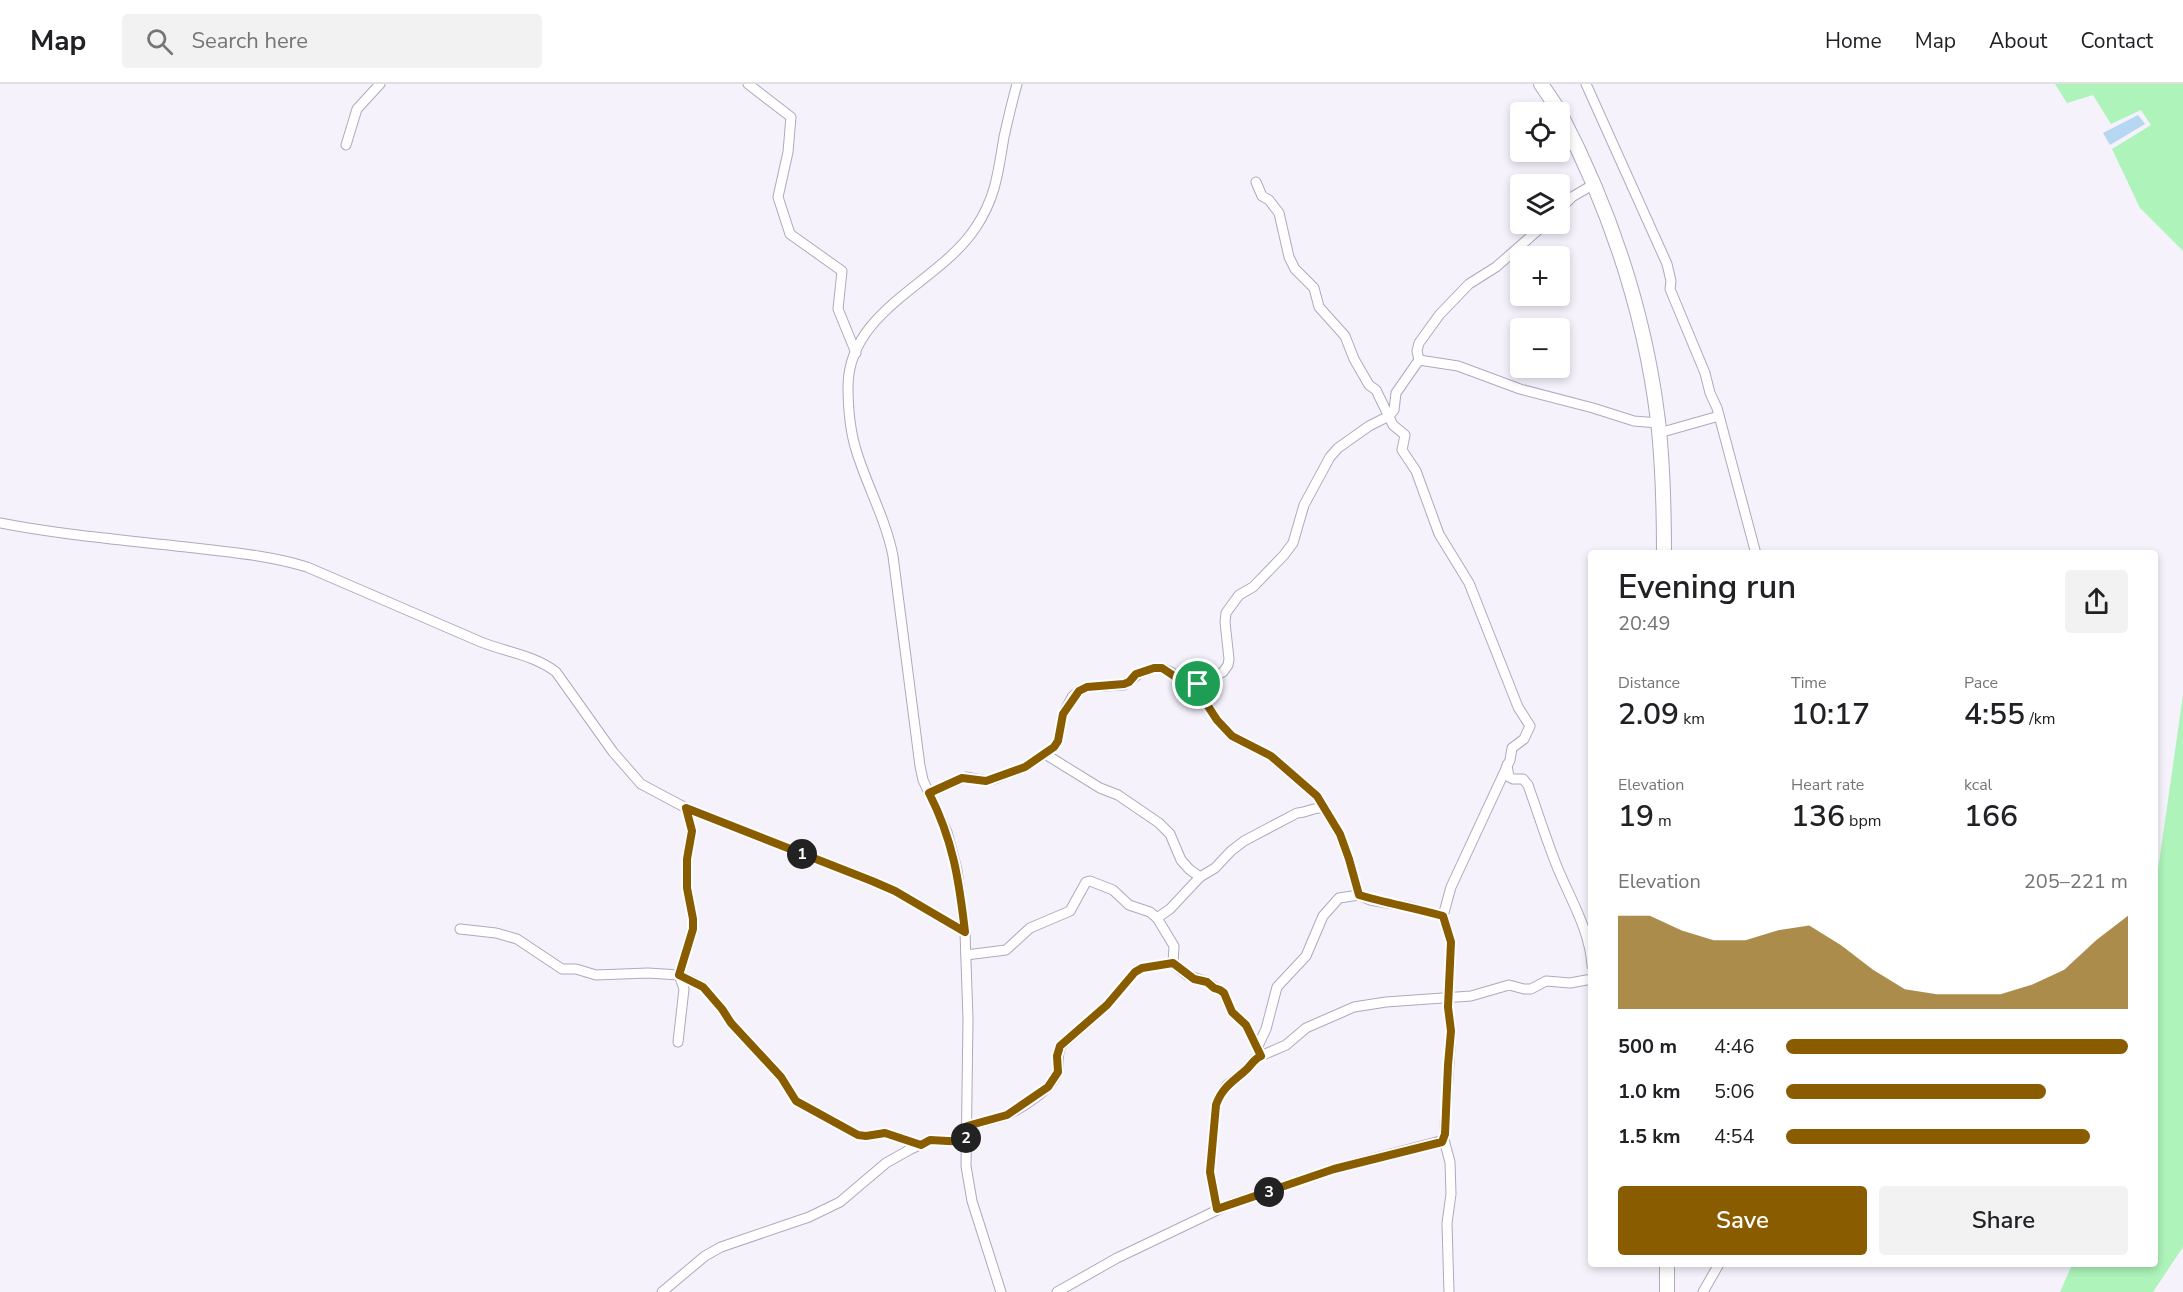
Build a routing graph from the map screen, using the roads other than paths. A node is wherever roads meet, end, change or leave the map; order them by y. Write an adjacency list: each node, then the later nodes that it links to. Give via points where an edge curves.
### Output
1 (380, 84): 8 (street, via 357,109)
2 (748, 84): 13 (street, via 791,117 788,152 777,197 790,234 842,271 838,309)
3 (1017, 84): 13 (street, via 998,178 984,214 948,261 874,323)
4 (1541, 84): 6 (highway)
5 (1586, 84): 16 (street, via 1662,250 1670,273 1670,289)
6 (1553, 102)
7 (1570, 134): 10 (highway)
8 (346, 145)
9 (1256, 182): 15 (street, via 1262,196 1279,213 1295,269 1314,288 1319,307 1345,336 1354,359)
10 (1594, 184): 11 (street); 17 (highway, via 1630,284 1646,345)
11 (1570, 199)
12 (1534, 234): 14 (street, via 1451,302 1419,343)
13 (856, 353): 24 (street, via 848,383 851,427 890,538 920,766)
14 (1419, 360): 15 (street, via 1396,393 1394,410); 17 (street, via 1458,366 1521,389)
15 (1389, 416): 21 (street, via 1369,426 1330,457 1304,505 1293,543 1253,587 1239,595 1226,613 1228,665 1223,672); 23 (street, via 1405,435 1402,450 1416,471 1439,534 1469,583 1518,707 1530,726 1524,739 1512,748)
16 (1719, 416): 17 (street); 20 (street)
17 (1659, 428): 19 (highway)
18 (0, 523): 25 (street, via 290,562 481,642 531,657 556,672 641,784)
19 (1664, 550)
20 (1755, 550)
21 (1198, 684): 22 (street, via 1154,668 1136,674 1124,684 1087,687 1072,698 1063,714 1058,741); 26 (street, via 1217,720 1232,736 1271,756 1317,796)
22 (1045, 754): 24 (street, via 994,779 966,777); 27 (street, via 1159,823 1170,834 1181,860)
23 (1507, 765): 29 (street, via 1451,887); 33 (street, via 1509,777 1523,779 1528,785 1558,870 1573,898)
24 (929, 793): 32 (street, via 953,852)
25 (686, 808): 32 (street, via 872,881); 36 (street, via 692,831 687,888 693,929)
26 (1322, 808): 27 (street, via 1297,813 1244,842); 28 (street, via 1340,834)
27 (1200, 877): 30 (street)
28 (1359, 895): 29 (street); 40 (street, via 1338,898 1323,916 1306,956 1277,987)
29 (1443, 916): 38 (street, via 1451,942)
30 (1157, 918): 34 (street, via 1129,905 1113,890 1088,881 1070,911 1030,928 1006,950); 35 (street, via 1174,946)
31 (460, 929): 36 (street, via 517,939 562,969 596,975)
32 (965, 932): 34 (street)
33 (1588, 948)
34 (966, 955): 41 (street)
35 (1173, 963): 40 (street, via 1187,975 1224,993); 41 (street, via 1135,972 1107,1005 1060,1046 1058,1072 1037,1096 1007,1115)
36 (679, 975): 39 (street, via 684,988); 44 (street, via 703,987 781,1077 796,1101 858,1135 885,1133)
37 (1588, 980): 38 (street, via 1546,981 1531,989 1509,985 1472,996)
38 (1448, 998): 40 (street, via 1354,1007 1306,1028 1286,1046); 42 (street, via 1451,1031)
39 (678, 1042)
40 (1259, 1051): 45 (street, via 1245,1071 1231,1080 1216,1105 1210,1172)
41 (967, 1126): 43 (street)
42 (1444, 1140): 45 (street, via 1334,1169); 51 (street, via 1450,1162)
43 (966, 1142): 44 (street, via 930,1140); 49 (street, via 972,1201)
44 (921, 1145): 48 (street, via 886,1163 834,1206 705,1256)
45 (1217, 1209): 50 (street)
46 (1667, 1267): 52 (highway)
47 (1717, 1267): 53 (street)
48 (662, 1292)
49 (1001, 1292)
50 (1057, 1292)
51 (1449, 1292)
52 (1667, 1292)
53 (1703, 1292)

